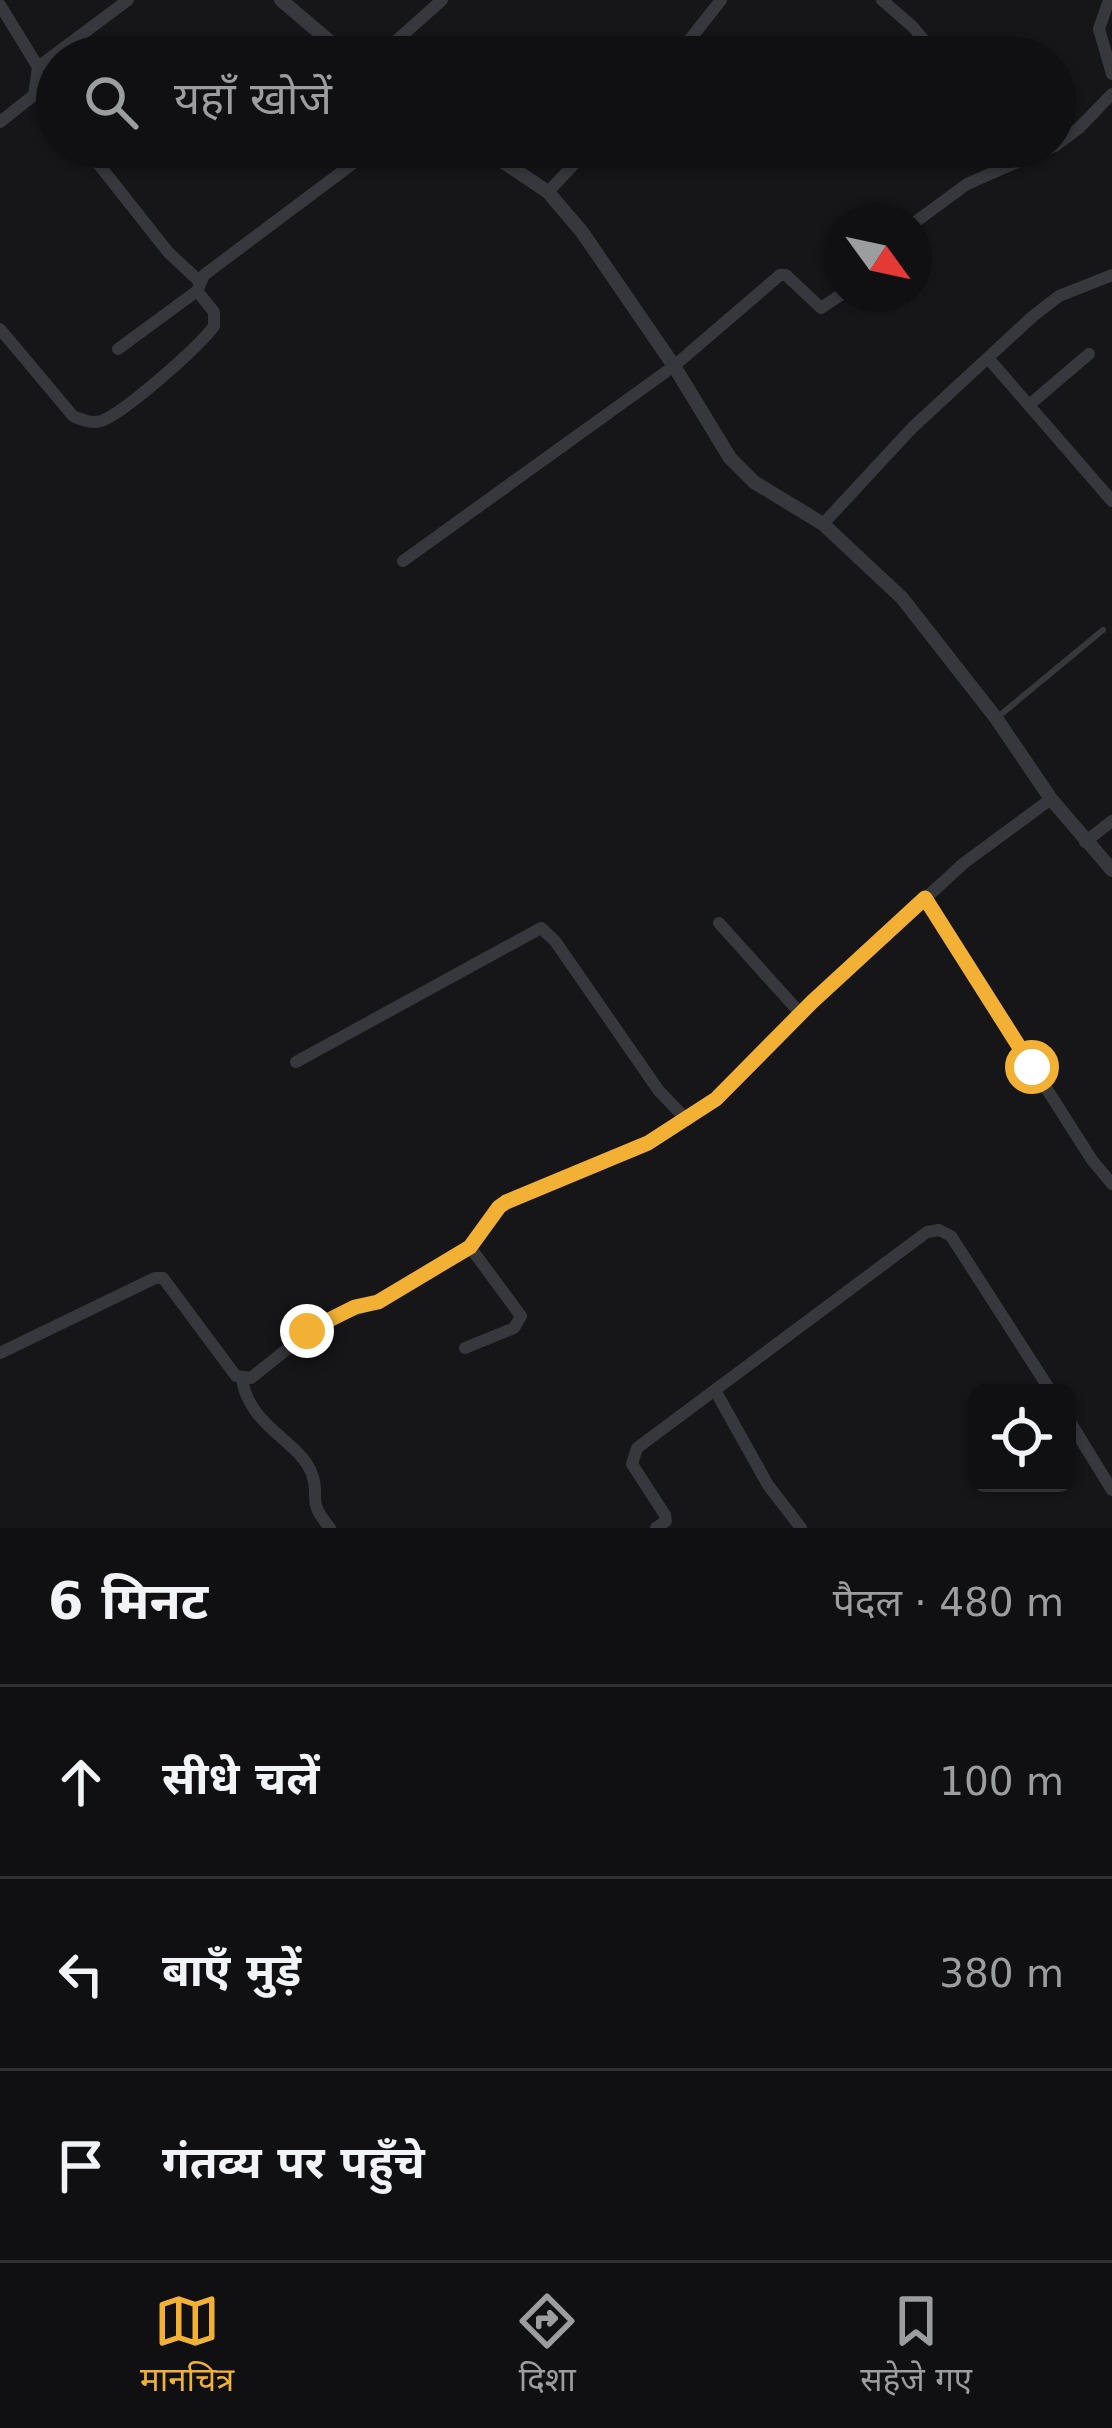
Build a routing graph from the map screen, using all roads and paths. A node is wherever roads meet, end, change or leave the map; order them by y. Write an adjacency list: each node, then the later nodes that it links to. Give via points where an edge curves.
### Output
1 (128, 0): 8 (street)
2 (281, 0): 9 (street)
3 (442, 0): 10 (street)
4 (721, 0): 11 (street)
5 (882, 0): 12 (street)
6 (1109, 0): 14 (street, via 1099,29)
7 (0, 5): 13 (street)
8 (83, 36)
9 (323, 36)
10 (402, 36)
11 (698, 36)
12 (920, 36)
13 (36, 68)
14 (1112, 74)
15 (36, 78): 17 (street, via 29,101)
16 (1112, 94): 18 (street)
17 (0, 122)
18 (1076, 130)
19 (102, 168): 27 (street)
20 (348, 168): 27 (street)
21 (512, 168): 24 (street)
22 (570, 168): 24 (street)
23 (1003, 168): 25 (street)
24 (548, 192): 33 (street)
25 (932, 210)
26 (1112, 275): 32 (street, via 1059,296)
27 (198, 286): 29 (street, via 214,326 103,420 73,416); 30 (street)
28 (824, 306): 33 (street, via 780,275)
29 (0, 329)
30 (118, 349)
31 (1089, 354): 34 (street)
32 (988, 358): 34 (street); 36 (street)
33 (674, 366): 36 (street, via 730,458); 37 (street)
34 (1029, 405): 35 (street)
35 (1112, 501)
36 (823, 524): 39 (street, via 902,598)
37 (403, 561)
38 (1103, 630): 39 (lane)
39 (996, 718): 40 (street)
40 (1051, 799): 42 (street); 44 (street)
41 (1112, 821): 42 (street)
42 (1084, 842): 43 (street)
43 (1112, 870)
44 (925, 898): 46 (street); 50 (street)
45 (719, 923): 46 (street)
46 (801, 1014): 48 (street)
47 (296, 1062): 48 (street, via 541,928)
48 (687, 1120): 52 (street, via 506,1202)
49 (1109, 1156): 50 (street)
50 (1092, 1160): 51 (street)
51 (1112, 1184)
52 (470, 1247): 53 (street, via 521,1316 514,1328); 55 (street, via 378,1302 322,1321)
53 (465, 1348)
54 (0, 1353): 55 (street, via 163,1278)
55 (242, 1379): 60 (street, via 257,1414 309,1468 315,1508)
56 (1046, 1384): 57 (street, via 951,1236 939,1230)
57 (716, 1392): 61 (street, via 633,1455 665,1515); 62 (street)
58 (1076, 1432): 59 (street)
59 (1112, 1490)
60 (329, 1528)
61 (656, 1528)
62 (800, 1528)

